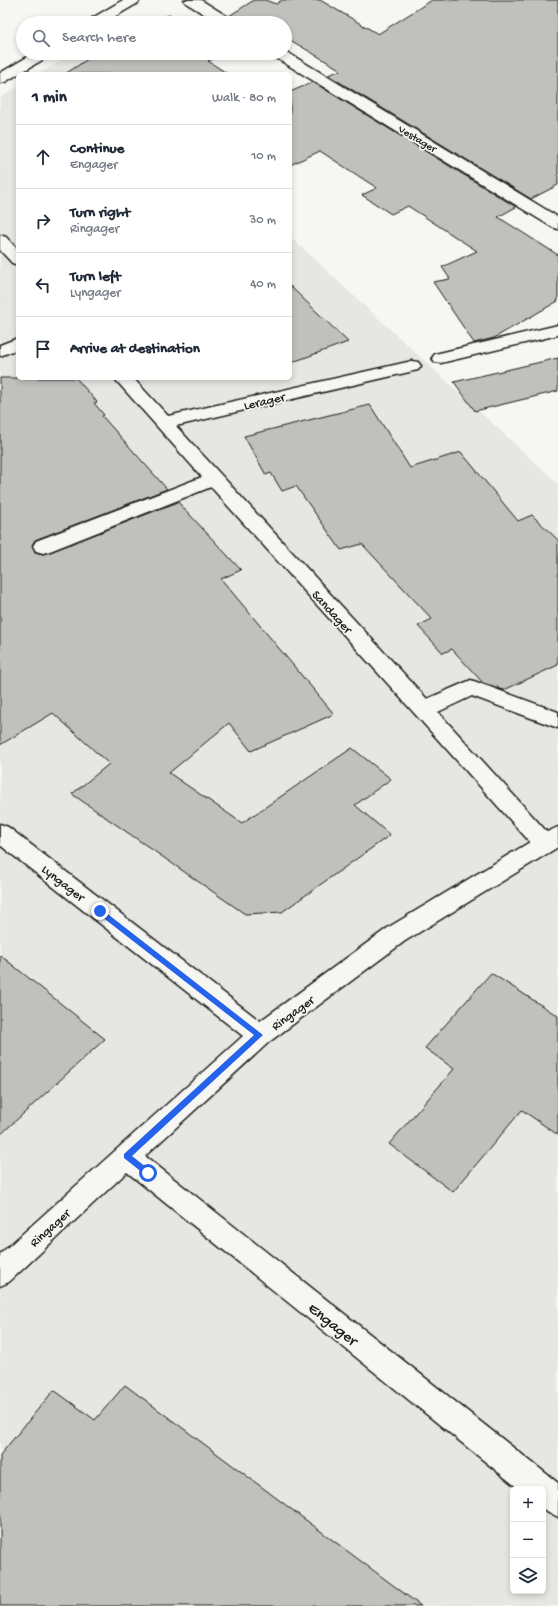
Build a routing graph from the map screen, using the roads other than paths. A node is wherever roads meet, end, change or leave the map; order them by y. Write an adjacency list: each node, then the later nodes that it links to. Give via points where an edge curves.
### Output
1 (133, 0): 3 (street)
2 (191, 0): 4 (street)
3 (106, 16)
4 (217, 16)
5 (31, 60): 7 (street)
6 (289, 60): 8 (street, Vestager)
7 (3, 75)
8 (558, 224)
9 (0, 240): 10 (street)
10 (16, 258)
11 (558, 330): 14 (street)
12 (16, 344): 13 (street)
13 (0, 351)
14 (441, 358)
15 (412, 366): 17 (street, Lerager)
16 (125, 380): 17 (street, Sandager)
17 (163, 423): 18 (street, Sandager)
18 (213, 479): 19 (street); 20 (street, Sandager)
19 (43, 546)
20 (423, 710): 21 (street, via 471,688); 23 (street, Sandager)
21 (558, 720)
22 (0, 833): 24 (street, Lyngager)
23 (551, 840): 24 (street, Ringager, via 397,934)
24 (260, 1035): 25 (street, Ringager)
25 (126, 1156): 26 (street, Ringager); 27 (street, Engager)
26 (0, 1273)
27 (537, 1486)
28 (546, 1493): 29 (street, Engager)
29 (558, 1502)

